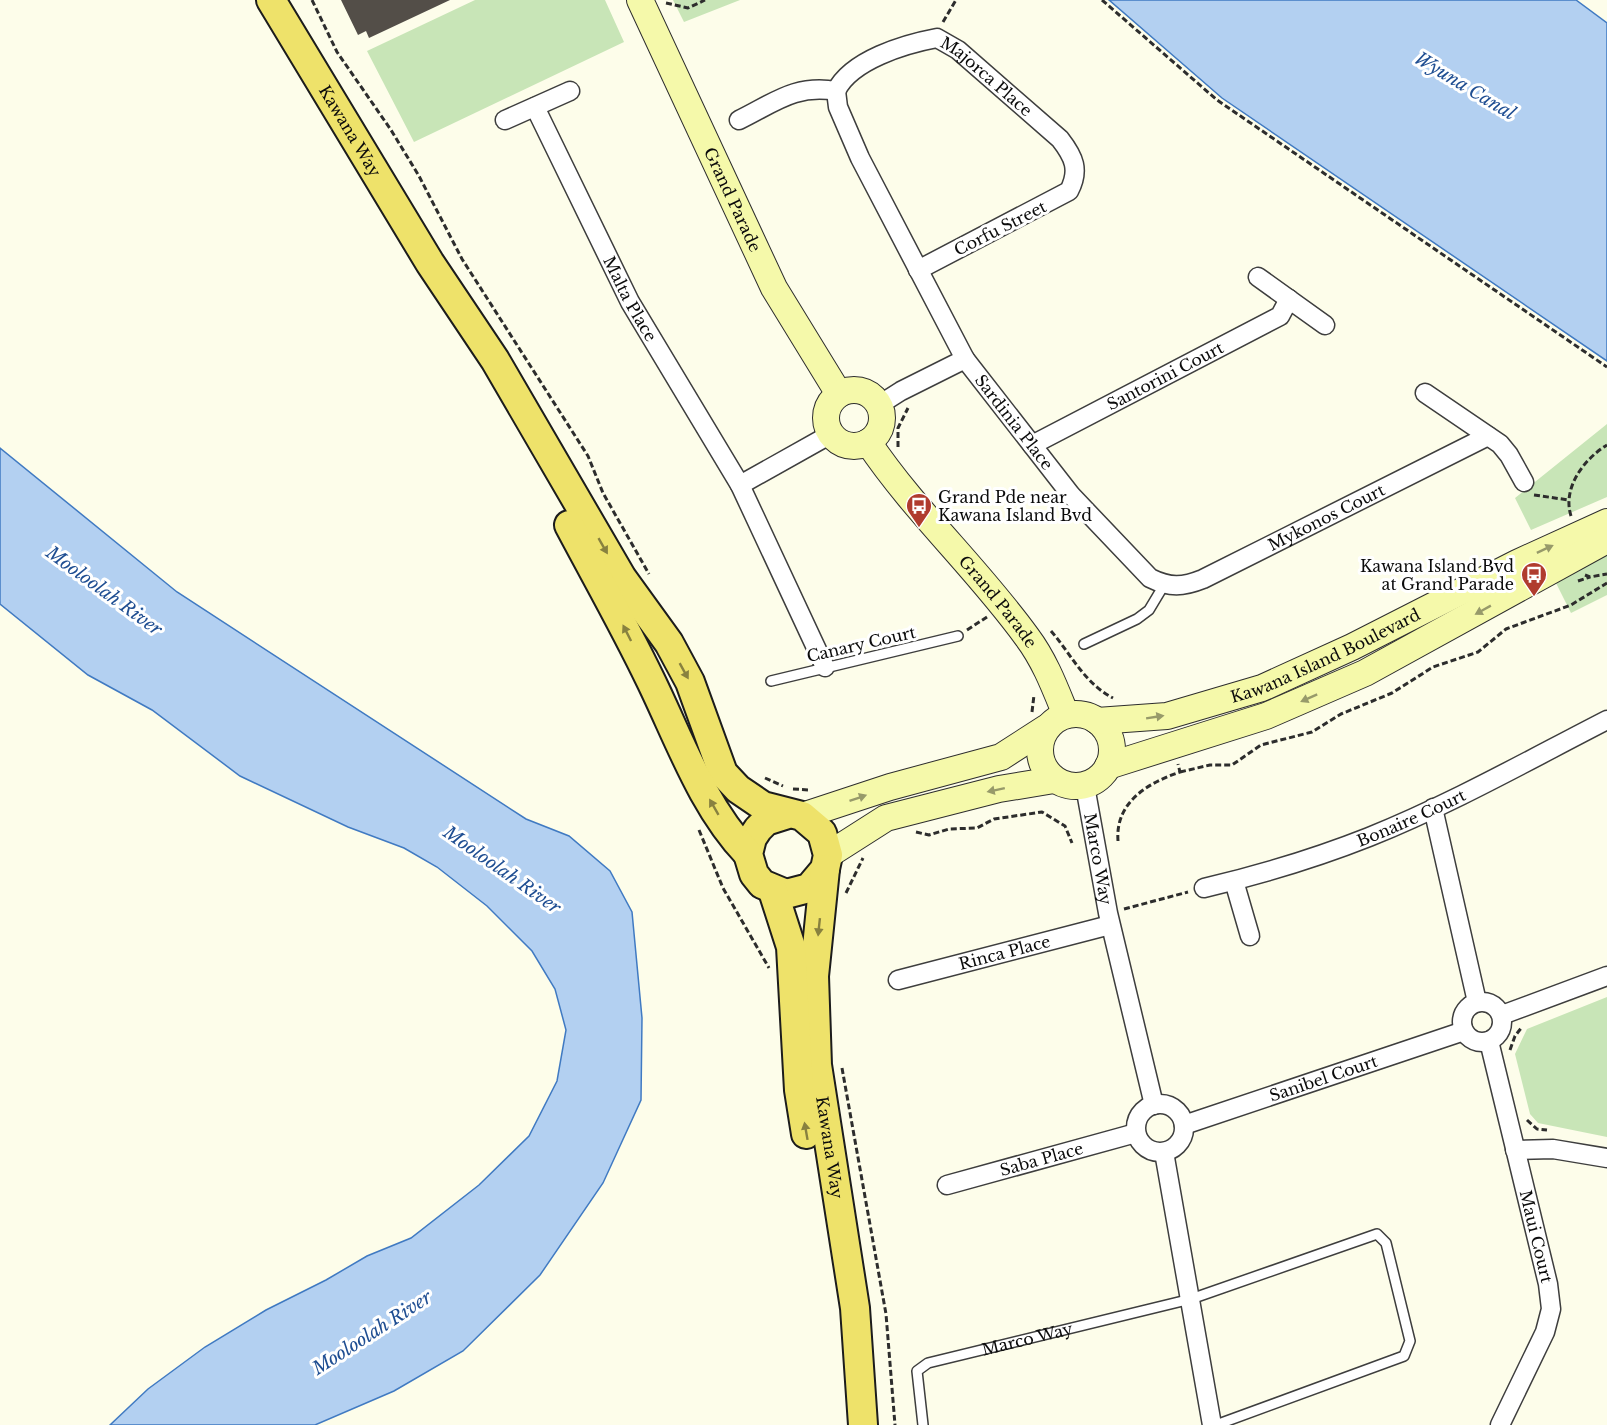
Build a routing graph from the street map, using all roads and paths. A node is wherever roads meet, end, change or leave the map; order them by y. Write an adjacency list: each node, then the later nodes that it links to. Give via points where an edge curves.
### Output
1 (270, 0): 15 (main road, Kawana Way)
2 (312, 0): 36 (path, via 337,52 419,176 462,259 588,456 603,493)
3 (640, 0): 23 (main road, Grand Parade, via 774,288)
4 (705, 0): 7 (path, via 688,8)
5 (956, 0): 8 (path)
6 (1102, 0): 21 (path, via 1217,100)
7 (666, 3)
8 (937, 38): 10 (street, Majorca Place, via 911,43 857,68 842,78); 14 (street, Majorca Place, via 958,50 1060,139 1074,156)
9 (570, 91): 11 (street)
10 (836, 91): 13 (street, via 800,90); 16 (street, Sardinia Place, via 843,122)
11 (535, 107): 12 (street); 31 (street, Malta Place, via 630,302)
12 (505, 120)
13 (739, 120)
14 (1076, 178): 16 (street, Corfu Street, via 1069,191 1056,199)
15 (430, 263): 56 (main road, one-way to 56, via 495,360 622,578 669,643 690,682 723,772 738,789 763,806); 60 (main road, one-way to 15, via 729,834 694,773 649,677)
16 (918, 270): 20 (street, Sardinia Place)
17 (1258, 277): 18 (street)
18 (1289, 299): 19 (street); 28 (street, Santorini Court, via 1280,316)
19 (1325, 325)
20 (965, 359): 24 (street, Sardinia Place); 28 (street, Sardinia Place)
21 (1607, 367)
22 (1425, 393): 26 (street)
23 (839, 394): 24 (main road, via 857,390); 25 (main road, via 826,412)
24 (879, 405): 27 (main road, via 882,421 875,437)
25 (831, 434): 27 (main road, via 844,444); 31 (street)
26 (1488, 436): 30 (street, via 1509,455); 38 (street, Mykonos Court, via 1203,579 1183,587)
27 (868, 442): 39 (main road, Grand Parade, via 923,516)
28 (1032, 445): 38 (street, Sardinia Place, via 1071,495 1150,578)
29 (1607, 445): 32 (path, via 1586,462 1575,479)
30 (1524, 482): 32 (path, via 1536,496)
31 (740, 485): 42 (street, Malta Place)
32 (1569, 500): 33 (path)
33 (1573, 521)
34 (1607, 522): 47 (main road, Kawana Island Boulevard, one-way to 34, via 1167,716 1262,687)
35 (1607, 540): 49 (main road, Kawana Island Boulevard, one-way to 49, via 1365,673 1266,716)
36 (652, 579)
37 (1607, 583): 50 (path, via 1571,605 1506,629 1478,652 1433,668 1312,732 1261,745 1232,765)
38 (1164, 585): 41 (lane, via 1149,610 1137,619)
39 (1003, 607): 40 (path); 45 (main road, Grand Parade, via 1028,638 1055,658)
40 (958, 636): 42 (lane, Canary Court)
41 (1084, 644)
42 (825, 667): 43 (lane, Canary Court)
43 (771, 681)
44 (1034, 691): 45 (path, via 1033,712)
45 (1047, 720): 47 (main road, via 1079,714); 52 (main road, via 1039,751 1041,762); 56 (main road, one-way to 45, via 1001,757)
46 (1607, 720): 55 (street, Bonaire Court)
47 (1097, 721): 49 (main road, via 1111,740)
48 (1176, 756): 50 (path)
49 (1108, 766): 53 (main road, via 1103,775)
50 (1180, 772): 58 (path, via 1139,790 1122,815)
51 (757, 773): 54 (path, via 793,789)
52 (1054, 780): 53 (main road, via 1063,785); 62 (main road, one-way to 62, via 999,789 886,818)
53 (1085, 786): 67 (street, Marco Way)
54 (817, 789)
55 (1433, 808): 63 (street, Bonaire Court, via 1368,837); 71 (street)
56 (795, 815): 60 (main road, via 766,821 752,838); 62 (main road, via 822,833)
57 (907, 832): 59 (path, via 929,835 949,829 977,828 1000,818 1042,812 1065,826)
58 (1118, 841)
59 (1072, 843)
60 (748, 854): 65 (main road, via 754,874)
61 (866, 854): 66 (path)
62 (827, 862): 65 (main road, via 814,884 798,892); 89 (main road, Kawana Way, one-way to 89, via 814,976 817,1065 855,1308)
63 (1234, 881): 64 (street, Bonaire Court); 68 (street)
64 (1204, 888): 67 (path)
65 (773, 891): 88 (main road, Kawana Way, one-way to 65, via 799,1090 792,947)
66 (844, 897)
67 (1109, 919): 70 (street, Rinca Place); 78 (street, Marco Way)
68 (1250, 936)
69 (1607, 976): 72 (street)
70 (898, 980)
71 (1477, 1002): 72 (street, via 1489,1002); 74 (street, via 1463,1013)
72 (1502, 1015): 75 (street, via 1499,1033)
73 (1529, 1022): 77 (path, via 1515,1036)
74 (1464, 1031): 75 (street, via 1472,1040); 80 (street, Sanibel Court)
75 (1490, 1041): 83 (street, Maui Court)
76 (840, 1058): 90 (path, via 886,1314)
77 (1510, 1059)
78 (1154, 1105): 80 (street, via 1170,1106 1182,1117); 82 (street, via 1141,1112)
79 (1524, 1114): 81 (path, via 1532,1125)
80 (1184, 1125): 84 (street, via 1177,1145)
81 (1552, 1132)
82 (1136, 1133): 84 (street, via 1143,1146); 86 (street, Saba Place)
83 (1515, 1149): 85 (street, via 1553,1149); 94 (street, Maui Court, via 1551,1309 1545,1332)
84 (1164, 1152): 87 (street)
85 (1607, 1158)
86 (947, 1185)
87 (1191, 1299): 91 (lane, Marco Way, via 928,1363 917,1371); 92 (street); 93 (lane, via 1377,1234 1386,1243 1410,1341 1404,1356)
88 (858, 1425)
89 (863, 1425)
90 (895, 1425)
91 (923, 1425)
92 (1212, 1425)
93 (1216, 1425)
94 (1500, 1425)

